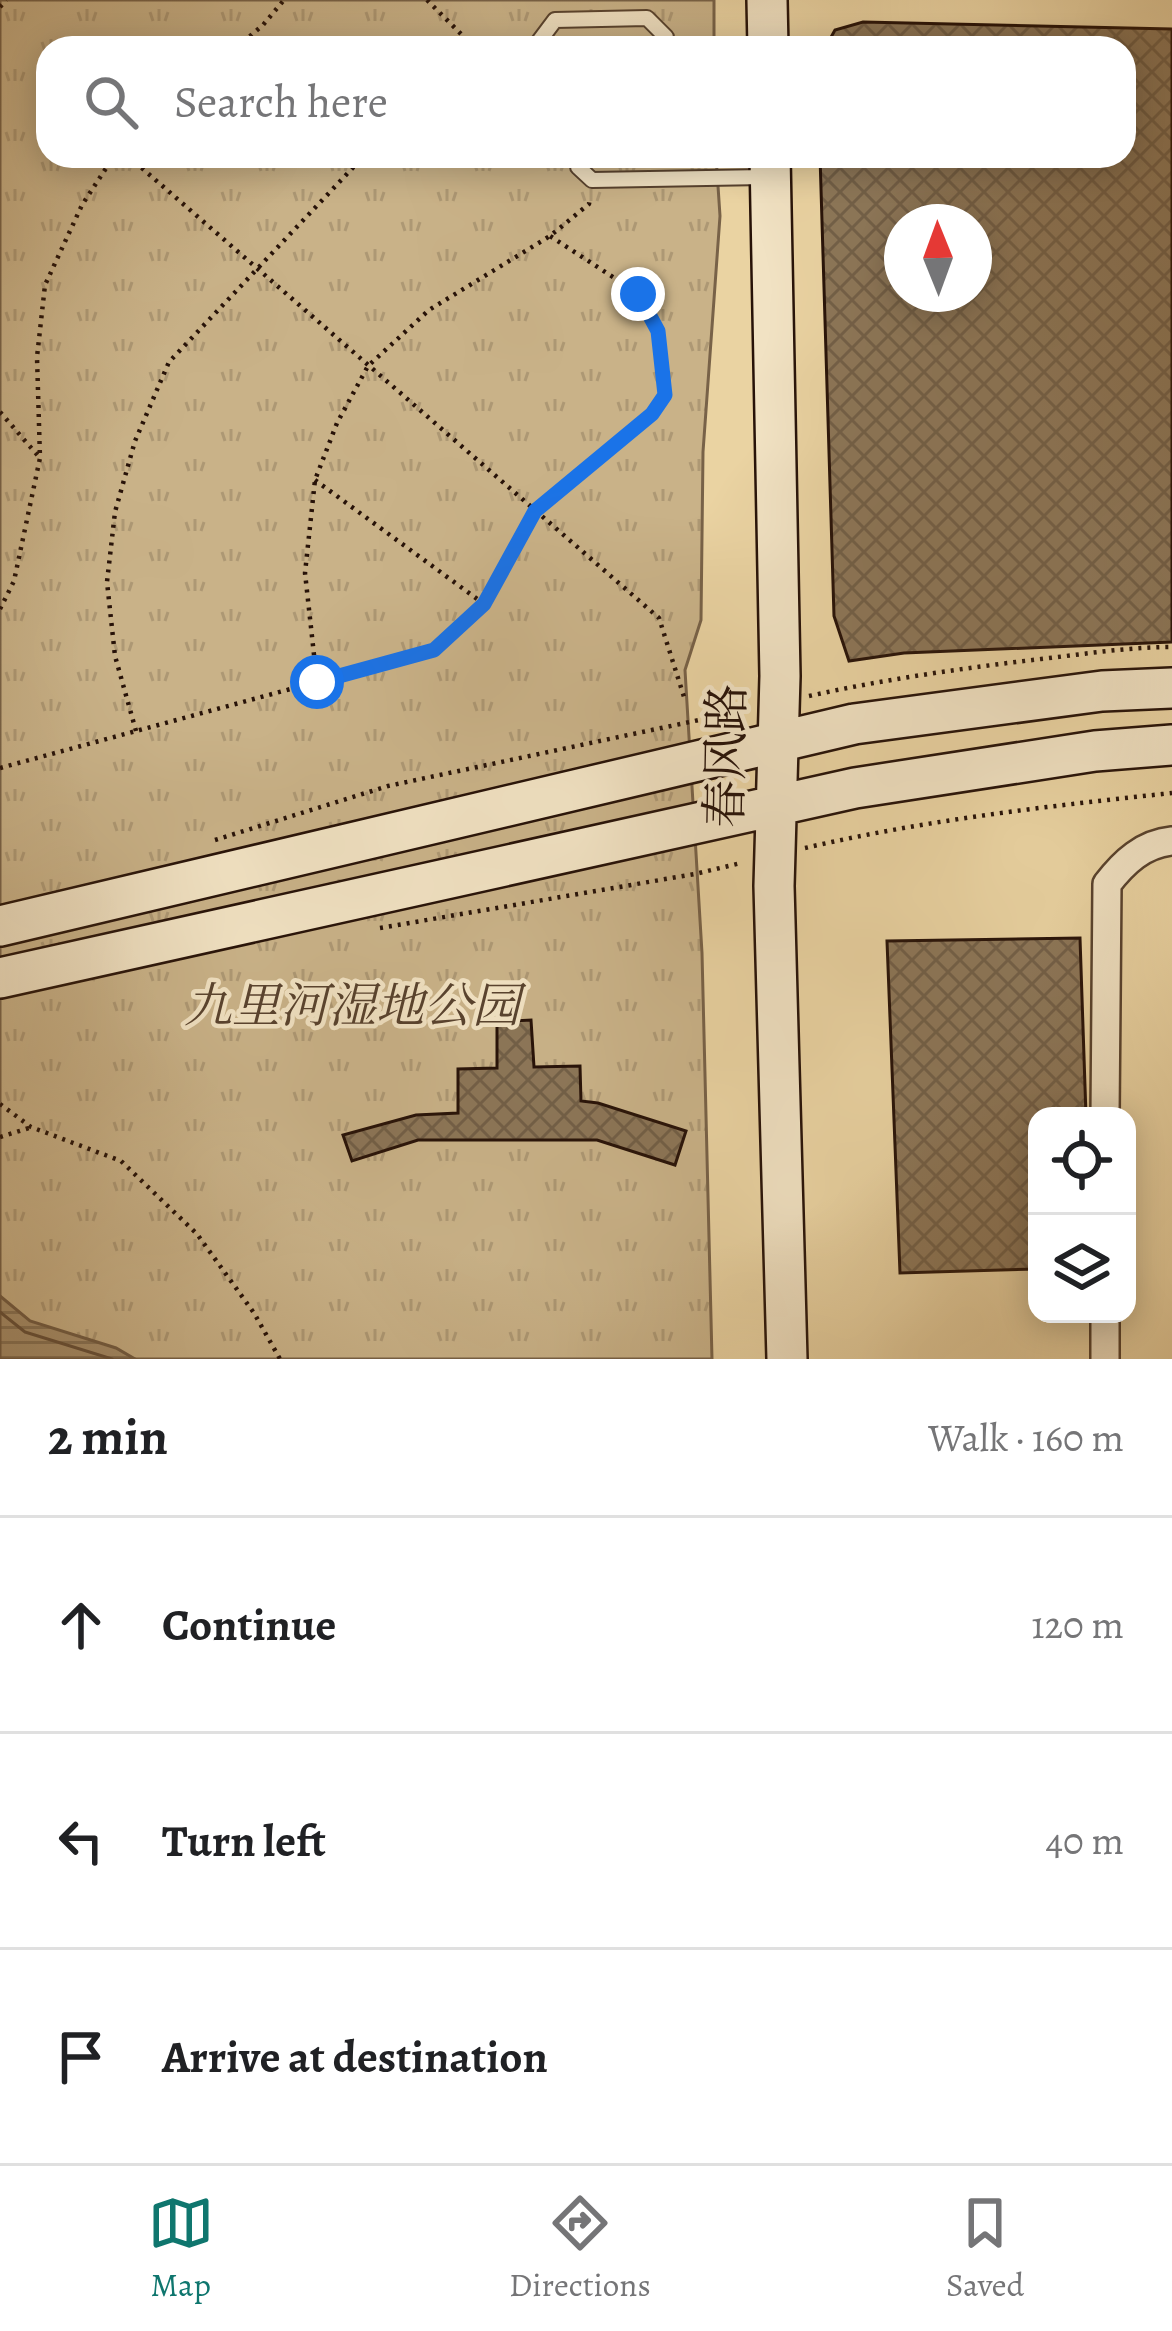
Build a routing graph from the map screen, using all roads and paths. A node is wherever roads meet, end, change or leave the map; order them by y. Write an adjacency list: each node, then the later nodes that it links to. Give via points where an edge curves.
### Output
1 (5, 0): 5 (path)
2 (284, 0): 6 (path)
3 (427, 0): 7 (path)
4 (767, 0): 10 (main road)
5 (0, 7)
6 (250, 36)
7 (461, 36)
8 (543, 36): 9 (lane, via 555,20 647,18)
9 (665, 36)
10 (768, 36)
11 (106, 168): 22 (path, via 44,285)
12 (142, 168): 19 (path)
13 (353, 168): 19 (path)
14 (579, 168): 17 (lane)
15 (745, 168): 17 (lane)
16 (770, 168): 31 (main road, 春风路)
17 (592, 180): 18 (path, via 589,204)
18 (550, 236): 20 (path, via 429,310); 24 (path, via 638,294 658,331 665,395)
19 (257, 269): 20 (path); 32 (path, via 169,362 134,441 115,512 107,582 115,656)
20 (368, 366): 23 (path); 24 (path)
21 (0, 412): 22 (path)
22 (40, 458): 26 (path, via 14,581)
23 (315, 480): 25 (path); 28 (path, via 305,573)
24 (535, 511): 25 (path); 30 (path, via 659,618)
25 (484, 604): 28 (path, via 434,650)
26 (0, 609)
27 (1172, 647): 31 (path, via 995,664)
28 (317, 682): 32 (path)
29 (1172, 688): 33 (main road, via 854,724)
30 (685, 700)
31 (779, 702): 33 (main road, 春风路); 39 (path, via 388,786)
32 (136, 731): 35 (path)
33 (778, 742): 37 (main road, 春风路); 41 (main road)
34 (1172, 746): 37 (main road, via 1095,751)
35 (0, 768)
36 (1172, 793): 40 (path, via 857,836)
37 (776, 805): 40 (main road, 春风路); 43 (main road)
38 (1172, 841): 45 (street, via 1125,861 1107,884)
39 (208, 842)
40 (775, 855): 42 (path); 50 (main road, 春风路)
41 (0, 926)
42 (370, 930)
43 (0, 978)
44 (0, 1104): 46 (path)
45 (1105, 1107)
46 (32, 1127): 47 (path); 49 (path, via 121,1161 197,1234)
47 (0, 1137)
48 (1105, 1323): 51 (street)
49 (280, 1359)
50 (788, 1359)
51 (1105, 1359)

